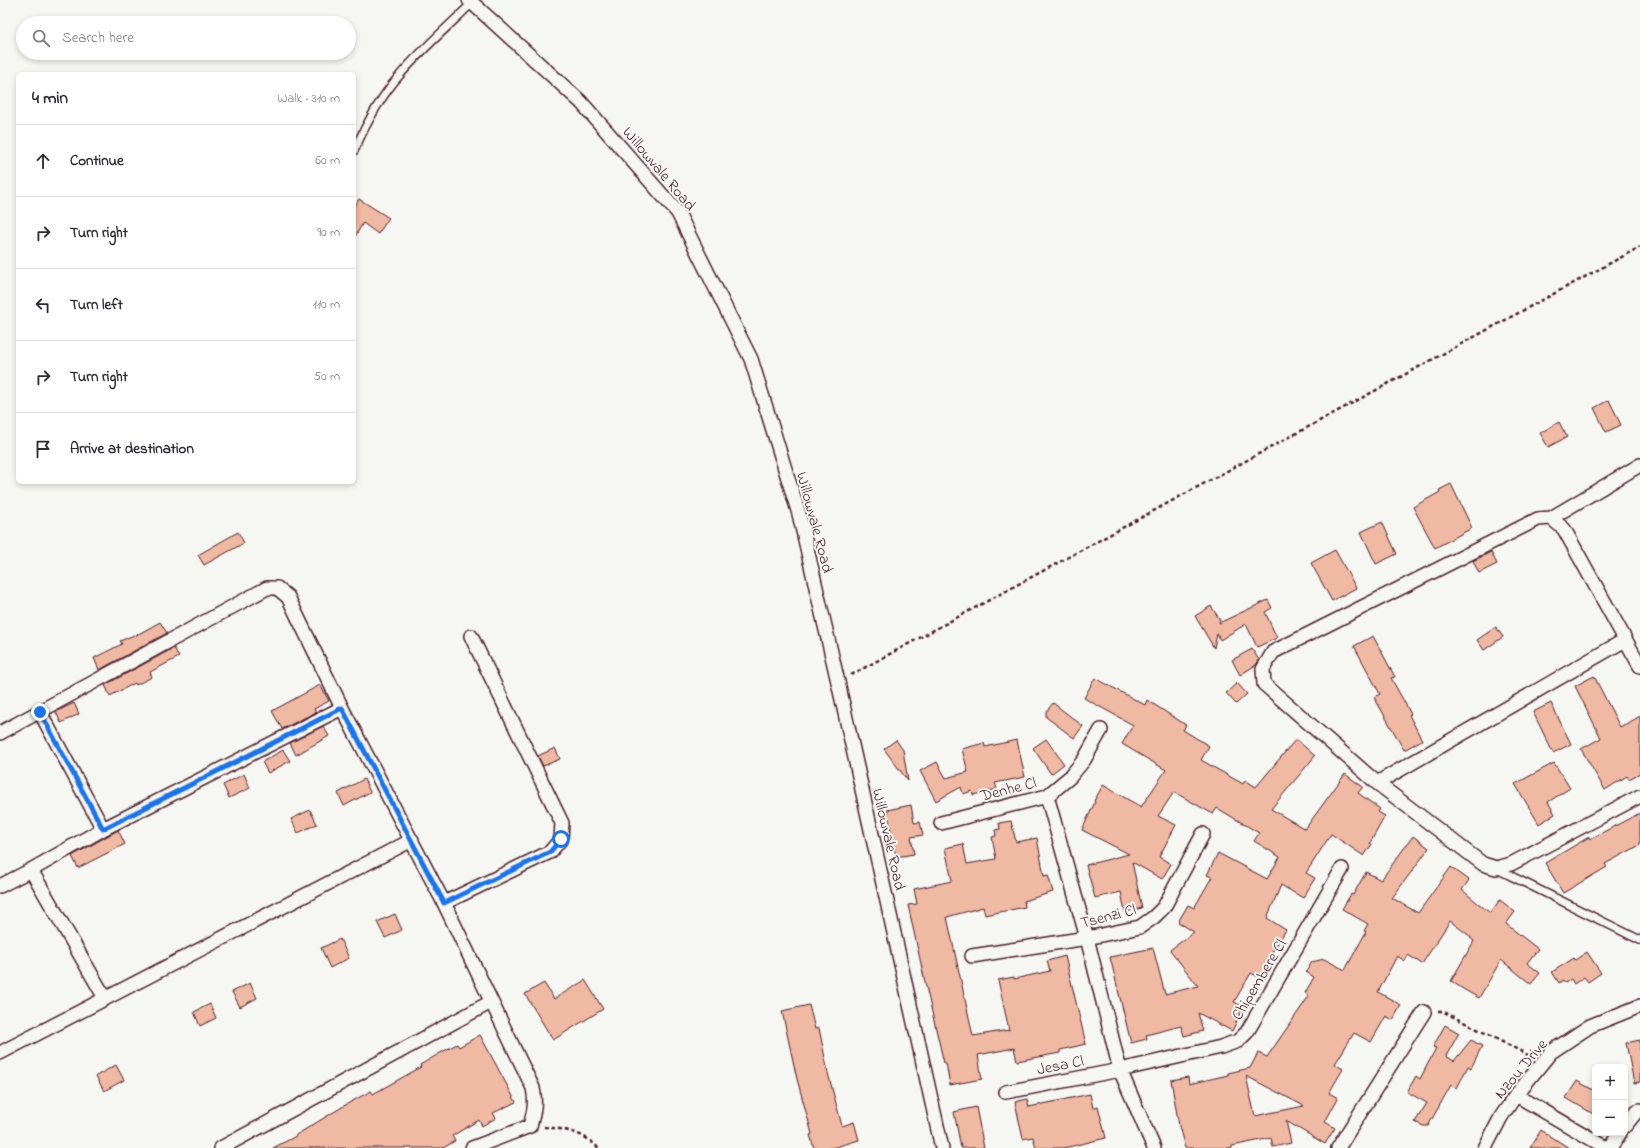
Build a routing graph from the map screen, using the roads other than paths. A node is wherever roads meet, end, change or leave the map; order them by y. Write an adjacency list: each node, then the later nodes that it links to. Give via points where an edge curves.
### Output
1 (470, 2): 2 (lane, via 400,75 368,121); 40 (street, Willowvale Road, via 581,102 678,213 751,359 799,514)
2 (356, 147)
3 (1640, 465): 4 (street)
4 (1551, 518): 6 (street, via 1564,530); 12 (street, via 1538,519 1273,652 1263,669 1264,684)
5 (471, 636): 23 (street, via 562,823 561,839 550,852)
6 (1625, 640): 7 (street); 12 (street)
7 (1640, 666)
8 (342, 708): 9 (street, via 288,597 277,588 267,588); 16 (street); 18 (street)
9 (40, 712): 11 (street); 16 (street)
10 (1101, 730): 13 (street, Denhe Cl, via 1070,778)
11 (0, 733)
12 (1377, 783): 19 (street, via 1483,864)
13 (1047, 796): 15 (street, Denhe Cl); 24 (street)
14 (1640, 796): 19 (street, via 1511,864)
15 (941, 823)
16 (103, 829): 21 (street)
17 (1203, 834): 24 (street, Tsenzi Cl, via 1164,907 1154,917 1140,927)
18 (412, 840): 23 (street); 27 (street)
19 (1496, 868): 25 (lane)
20 (1342, 869): 32 (street, Chipembere Cl, via 1247,1032 1238,1041)
21 (31, 870): 22 (street); 27 (street)
22 (0, 886)
23 (444, 903): 28 (street)
24 (1087, 938): 26 (street, Tsenzi Cl); 32 (street)
25 (1640, 940)
26 (972, 956)
27 (105, 998): 31 (street)
28 (491, 1002): 38 (street); 39 (street, via 533,1088 535,1100 530,1126)
29 (1640, 1006): 34 (street, Nzou Drive, via 1590,1026 1551,1052)
30 (1424, 1012): 42 (street)
31 (0, 1053)
32 (1120, 1070): 33 (street, Jesa Cl); 41 (street)
33 (1006, 1092)
34 (1516, 1095): 43 (street, Nzou Drive); 44 (street)
35 (1640, 1110): 36 (street)
36 (1628, 1122)
37 (1618, 1136): 44 (street)
38 (221, 1148)
39 (472, 1148)
40 (942, 1148)
41 (1154, 1148)
42 (1338, 1148)
43 (1485, 1148)
44 (1609, 1148)

